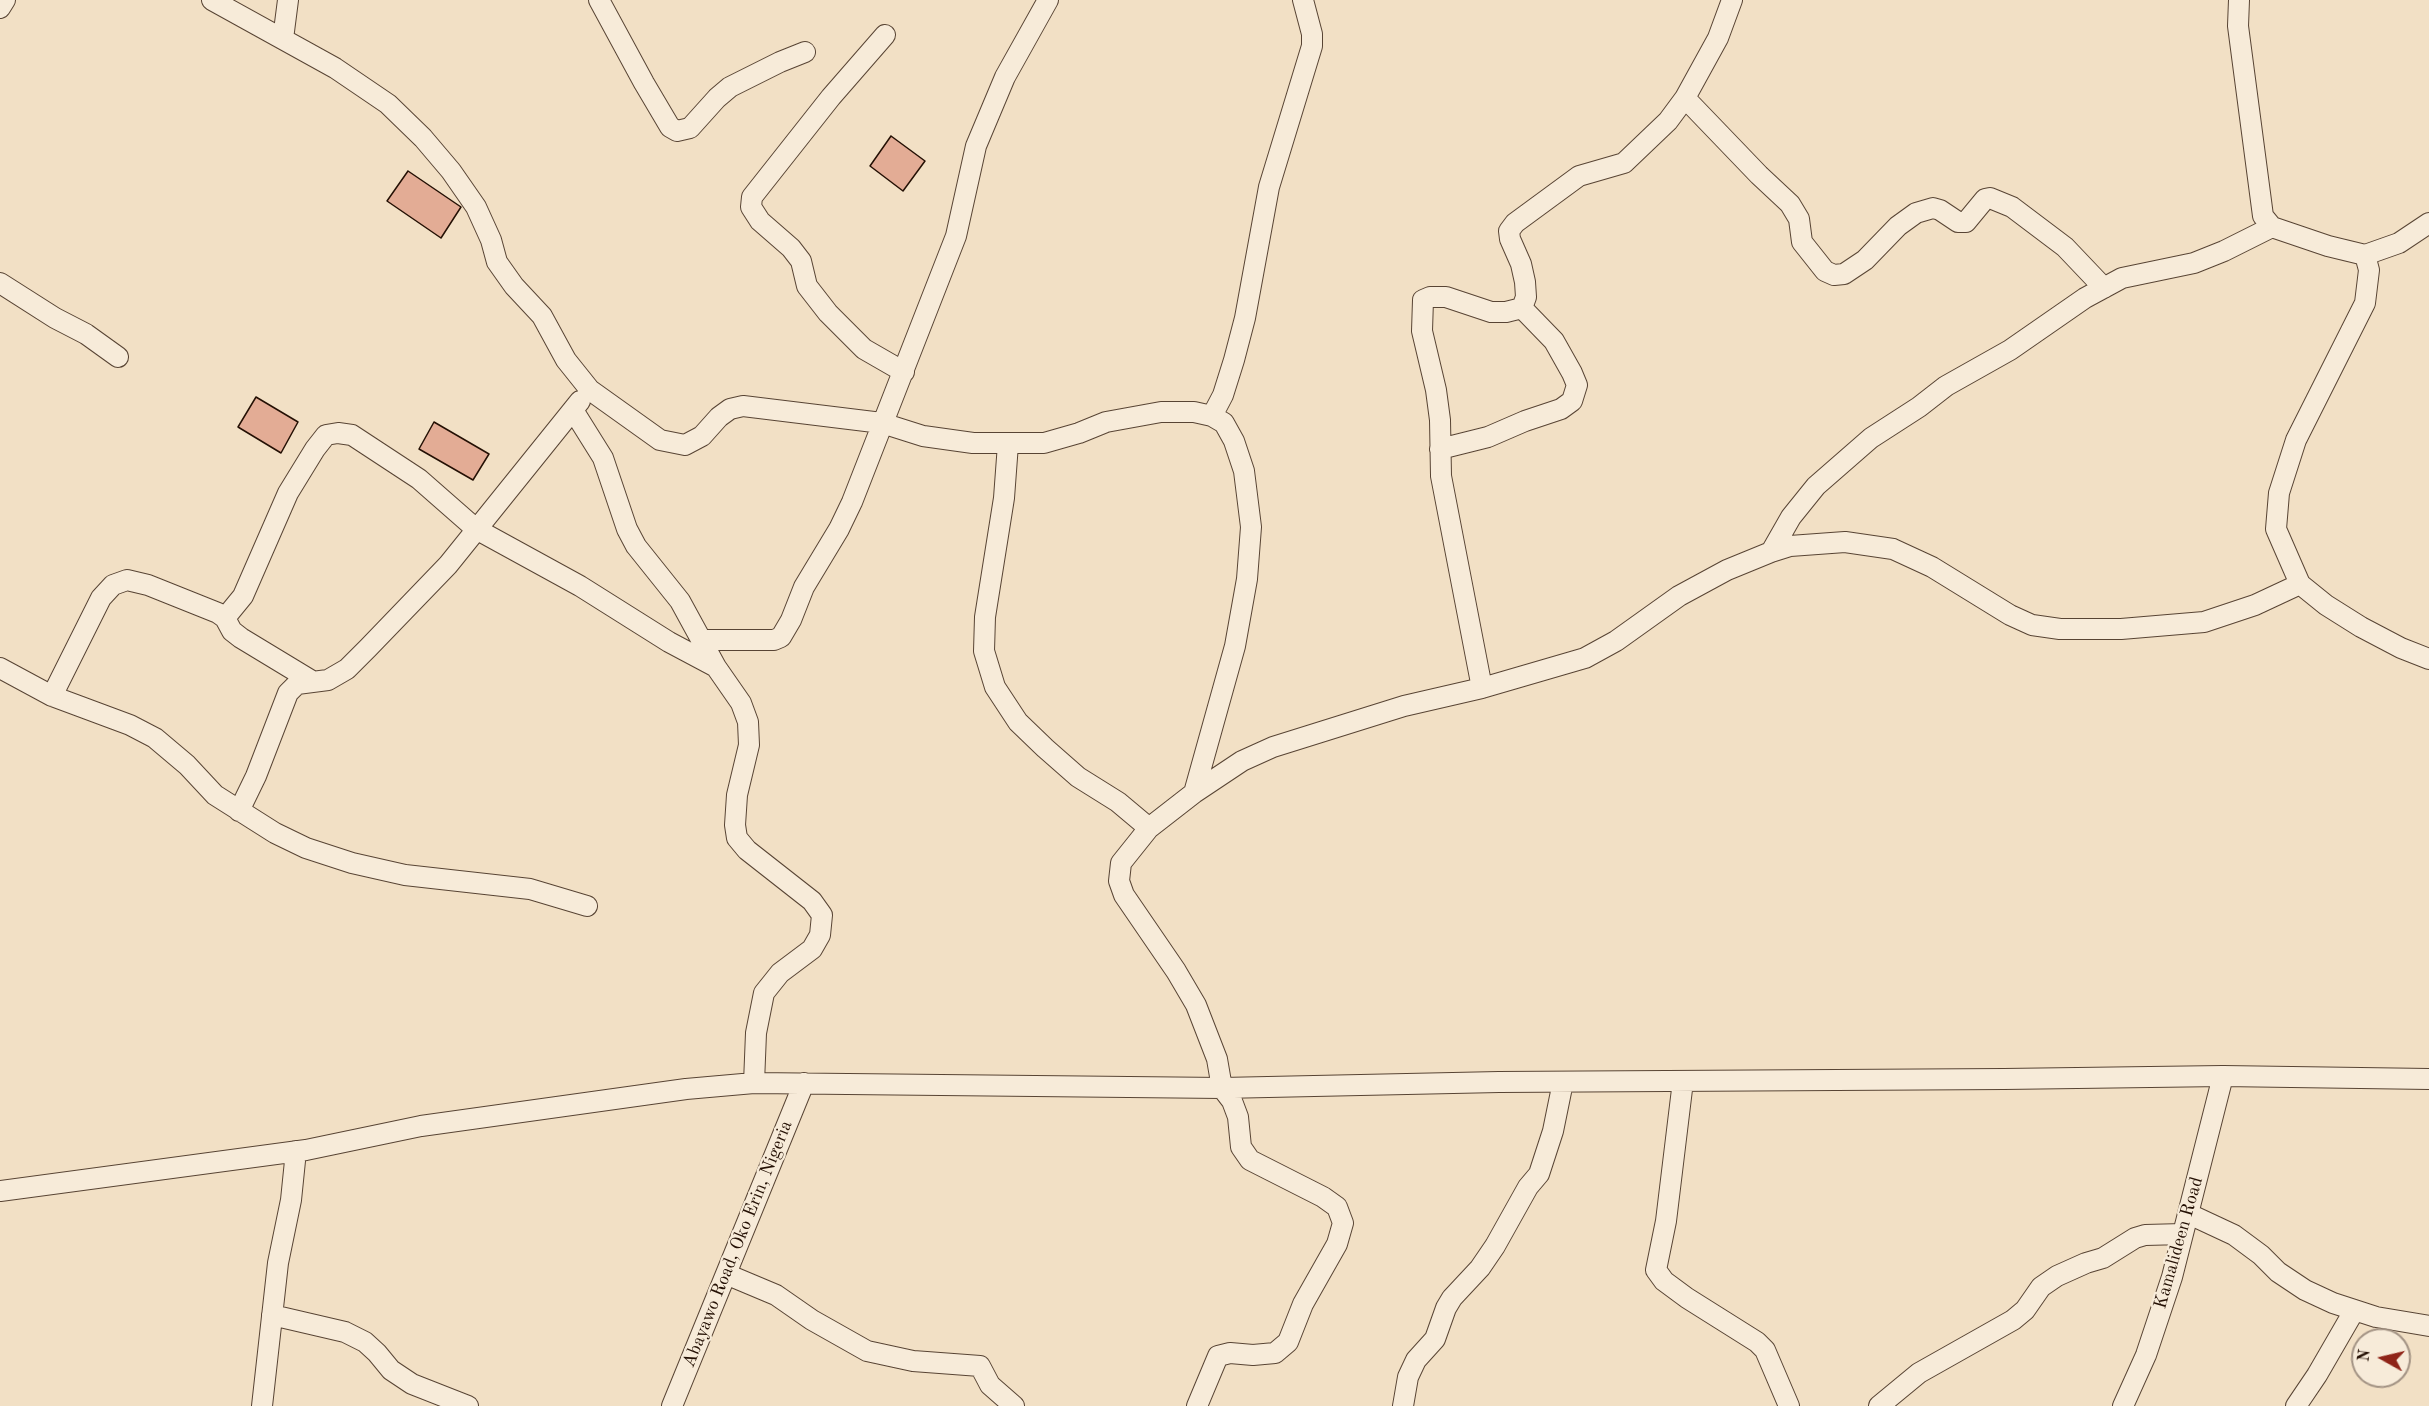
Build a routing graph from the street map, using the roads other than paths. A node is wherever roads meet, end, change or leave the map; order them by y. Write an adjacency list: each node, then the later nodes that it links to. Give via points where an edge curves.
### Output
1 (5, 0): 9 (street)
2 (212, 0): 11 (street)
3 (288, 0): 11 (street)
4 (599, 0): 12 (street, via 639,75 670,127 677,131 690,129 730,87)
5 (1048, 0): 21 (street, via 1005,77 976,146 956,236)
6 (1303, 0): 24 (street, via 1312,46 1274,166 1234,360)
7 (1732, 0): 13 (street, via 1718,38)
8 (2239, 0): 15 (street, via 2238,26 2257,182 2263,216)
9 (0, 8)
10 (885, 35): 21 (street, via 752,197 751,207 801,261 807,286 828,314 864,349)
11 (283, 39): 22 (street, via 388,104 423,138 476,207 496,262 542,315 566,360)
12 (806, 52)
13 (1685, 98): 18 (street, via 1790,204 1799,219 1802,242 1825,271 1844,274 1916,213 1933,208 1958,222 1966,222 1990,198 2012,207 2065,248); 19 (street, via 1668,121 1624,163 1579,176 1515,222 1509,231 1525,282)
14 (2429, 223): 16 (street, via 2399,243)
15 (2272, 227): 16 (street); 18 (street, via 2194,263 2122,278)
16 (2365, 255): 30 (street, via 2369,270 2365,303 2296,440 2279,493 2276,529)
17 (0, 283): 20 (street)
18 (2104, 288): 29 (street, via 2010,350 1946,386 1871,438 1816,486 1791,517)
19 (1522, 308): 27 (street, via 1554,341 1572,373 1577,385 1572,400 1561,409 1488,437); 27 (street, via 1491,312 1446,297 1423,300 1422,331 1436,390)
20 (118, 357)
21 (904, 372): 25 (street)
22 (590, 390): 23 (street); 25 (street, via 660,440 673,444 685,445 702,436 719,417 743,406)
23 (573, 410): 28 (street); 32 (street, via 603,458 636,546 680,602)
24 (1212, 416): 26 (street, via 1161,412 1106,422 1044,443); 39 (street, via 1224,423 1234,441 1244,471 1251,527 1235,646)
25 (882, 423): 26 (street, via 922,436); 32 (street, via 852,502 781,637 765,641)
26 (1008, 444): 41 (street, via 1004,498 985,617 984,651 995,687 1018,722 1045,748)
27 (1440, 449): 37 (street, via 1447,510)
28 (476, 529): 31 (street, via 419,479 352,435 326,435 288,493 243,596); 34 (street); 36 (street, via 448,565 347,669 328,680)
29 (1771, 552): 30 (street, via 1790,546 1845,542 1893,549 1932,567 2010,615 2032,625 2060,629 2204,622); 37 (street, via 1679,596 1585,658)
30 (2300, 584): 33 (street, via 2361,627)
31 (225, 618): 36 (street, via 241,638); 38 (street, via 148,585 127,580 113,585 101,598)
32 (701, 640): 34 (street)
33 (2429, 659)
34 (716, 667): 47 (street, via 741,703 748,722 749,745 737,795 737,838 812,901 822,915 820,935 812,949 780,973 764,993 756,1033)
35 (0, 668): 38 (street)
36 (312, 681): 40 (street, via 297,684 288,693)
37 (1482, 688): 39 (street, via 1404,706 1273,747 1242,761)
38 (52, 696): 40 (street, via 155,738 215,795)
39 (1194, 792): 41 (street)
40 (240, 811): 42 (street, via 306,848 352,863 405,875 530,890)
41 (1149, 828): 49 (street, via 1121,863 1119,881 1124,895 1196,1005 1217,1059)
42 (587, 906)
43 (2223, 1076): 44 (street); 45 (street); 52 (street, Kamalideen Road)
44 (2429, 1079)
45 (1683, 1081): 46 (street); 64 (street, via 1656,1270 1686,1298 1757,1341 1765,1350)
46 (1563, 1082): 49 (street); 63 (street, via 1539,1174 1490,1254 1446,1308 1435,1339 1412,1368)
47 (754, 1083): 48 (street); 50 (street, via 421,1126)
48 (804, 1083): 49 (street); 54 (street, Abayawo Road, Oko Erin, Nigeria)
49 (1222, 1088): 62 (street, via 1233,1101 1241,1147 1250,1160 1338,1207 1343,1223 1337,1244 1303,1304 1288,1342 1275,1353 1218,1356)
50 (296, 1151): 51 (street); 56 (street)
51 (0, 1191)
52 (2189, 1214): 53 (street, Kamalideen Road); 55 (street, via 2234,1235 2305,1290)
53 (2183, 1234): 65 (street, via 2135,1238 2103,1258 2057,1276 2041,1287 2013,1320 1919,1373); 66 (street, Kamalideen Road, via 2146,1355)
54 (726, 1274): 60 (street, Abayawo Road, Oko Erin, Nigeria); 61 (street, via 776,1295 867,1351 914,1361 980,1366 990,1385)
55 (2354, 1311): 57 (street); 67 (street)
56 (272, 1315): 58 (street); 59 (street, via 345,1332 365,1342 391,1370 412,1384)
57 (2429, 1326)
58 (262, 1406)
59 (468, 1406)
60 (672, 1406)
61 (1014, 1406)
62 (1197, 1406)
63 (1403, 1406)
64 (1789, 1406)
65 (1879, 1406)
66 (2123, 1406)
67 (2296, 1406)

